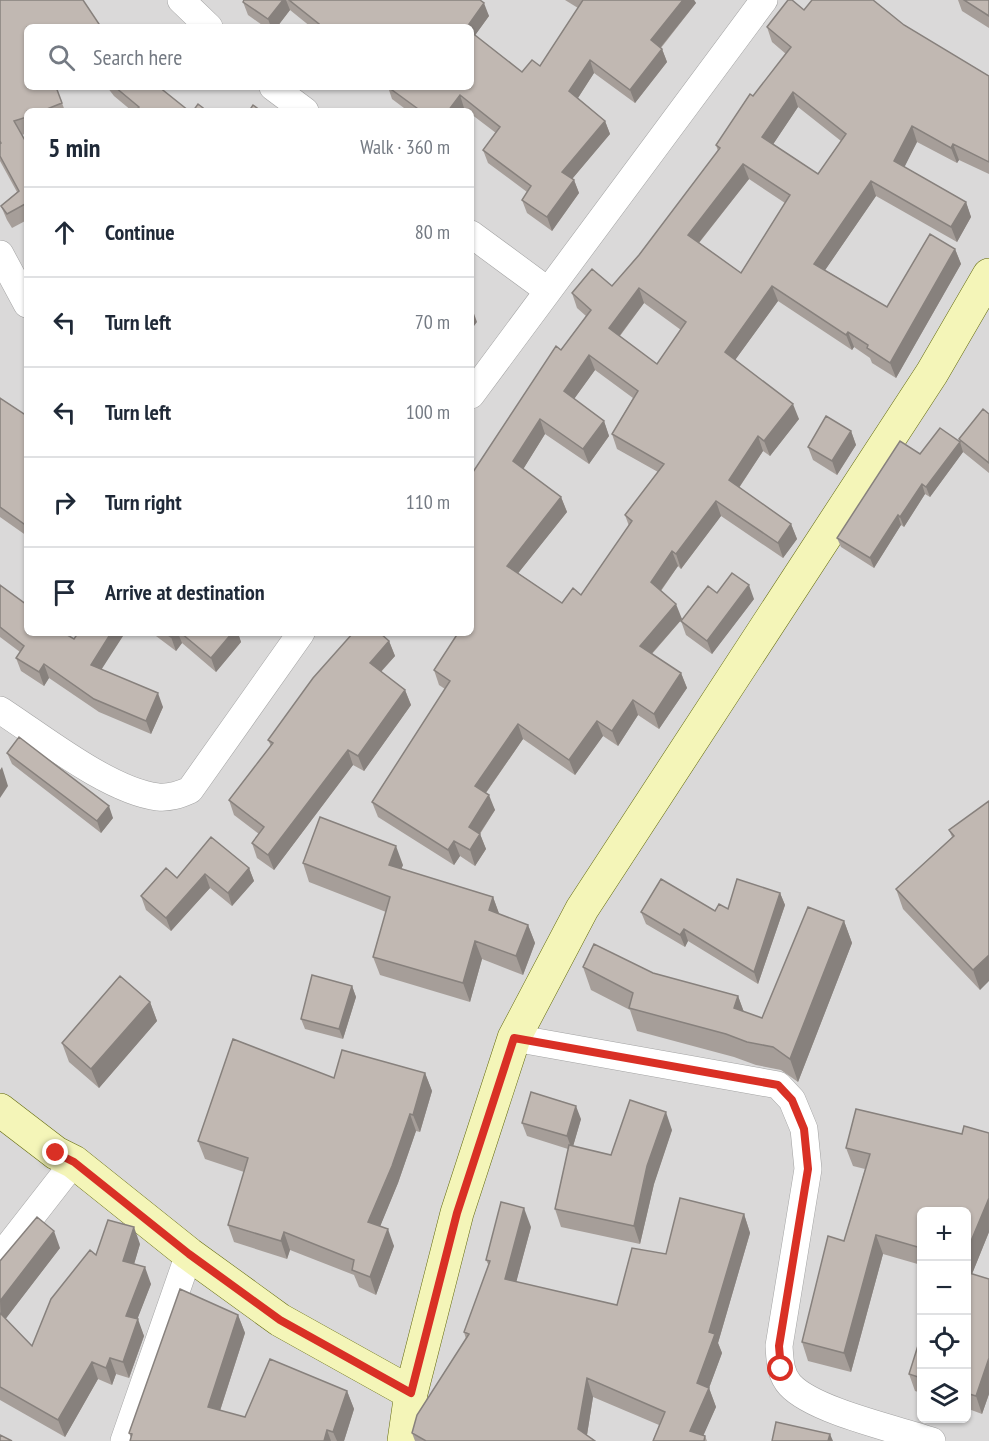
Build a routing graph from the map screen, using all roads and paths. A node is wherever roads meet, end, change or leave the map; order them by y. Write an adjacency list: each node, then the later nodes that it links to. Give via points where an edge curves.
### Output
1 (181, 0): 3 (street)
2 (764, 0): 9 (street)
3 (206, 24)
4 (277, 90): 5 (street)
5 (301, 108)
6 (474, 236): 9 (street)
7 (0, 254): 10 (street)
8 (989, 275): 14 (street, via 932,373 582,909)
9 (547, 290): 11 (street)
10 (24, 298)
11 (474, 391)
12 (298, 636): 13 (street, via 190,790 176,796 159,797 135,791 99,774)
13 (0, 710)
14 (514, 1038): 19 (street, via 457,1213); 22 (street, via 778,1085 792,1100 804,1129 808,1169 779,1346 781,1369 790,1385 813,1402)
15 (0, 1110): 16 (street)
16 (74, 1162): 17 (street); 18 (street)
17 (189, 1254): 19 (street, via 280,1320); 20 (street)
18 (0, 1257)
19 (411, 1393): 21 (street)
20 (123, 1441)
21 (404, 1441)
22 (932, 1441)

